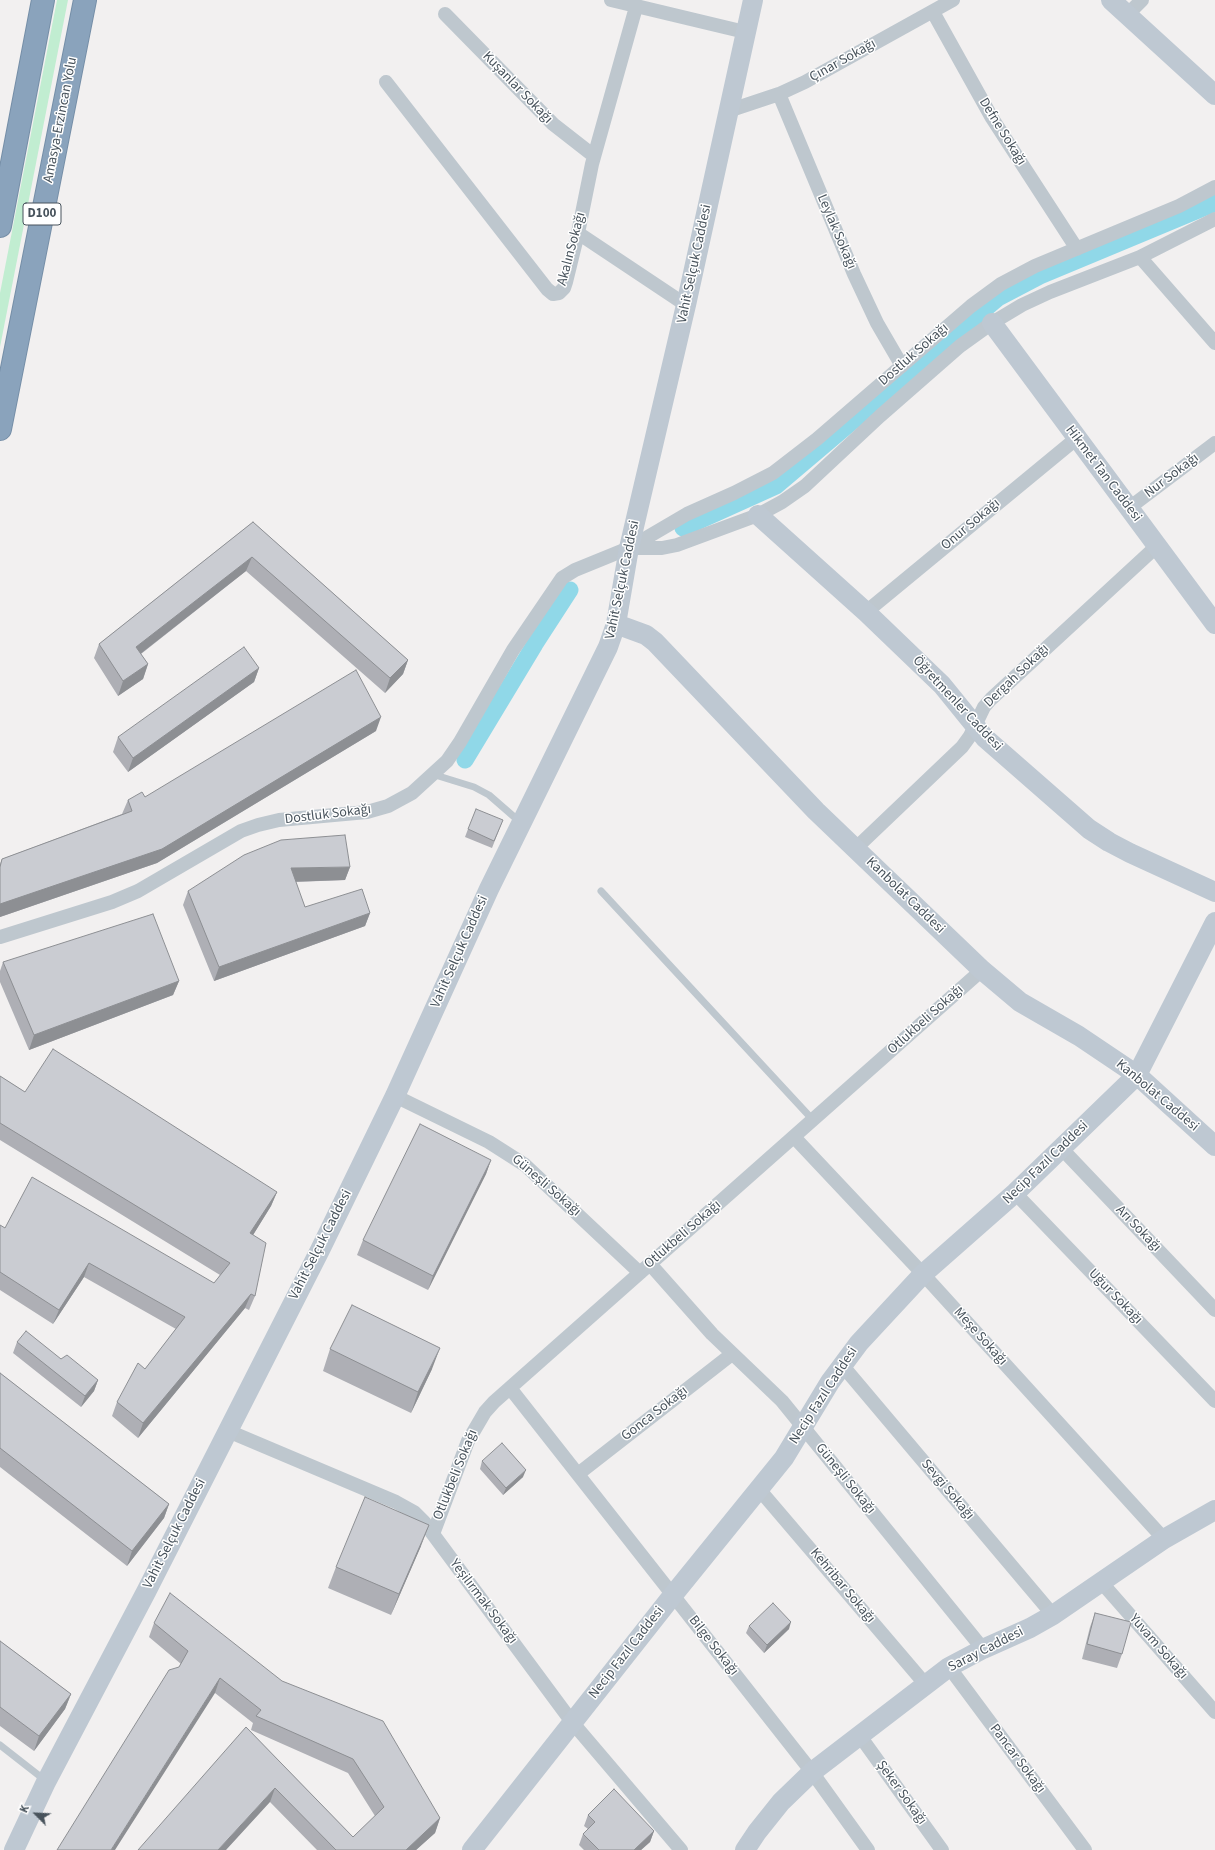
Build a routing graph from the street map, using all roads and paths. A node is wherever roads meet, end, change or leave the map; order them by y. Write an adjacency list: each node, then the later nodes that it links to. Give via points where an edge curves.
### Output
1 (43, 0): 20 (highway, D100)
2 (85, 0): 28 (highway, Amasya-Erzincan Yolu / D100)
3 (611, 0): 8 (street)
4 (753, 0): 12 (street, Vahit Selçuk Caddesi)
5 (953, 0): 9 (street, Çınar Sokağı)
6 (1111, 0): 11 (street)
7 (1142, 0): 11 (street)
8 (636, 7): 12 (street); 17 (street, AkalınSokağı)
9 (933, 12): 14 (street, Çınar Sokağı); 22 (street, Defne Sokağı, via 992,118)
10 (445, 14): 17 (street, Kuşanlar Sokağı, via 553,124)
11 (1127, 15): 15 (street)
12 (745, 32): 16 (street, Vahit Selçuk Caddesi)
13 (386, 82): 21 (street, AkalınSokağı, via 553,294 564,288)
14 (779, 94): 16 (street, Çınar Sokağı); 27 (street, Leylak Sokağı, via 854,274 877,323)
15 (1215, 95)
16 (728, 110): 24 (street, Vahit Selçuk Caddesi)
17 (594, 156): 21 (street, AkalınSokağı)
18 (1215, 187): 22 (street, Dostluk Sokağı, via 1179,206)
19 (1215, 219): 23 (street, Dostluk Sokağı)
20 (0, 226)
21 (578, 233): 24 (street)
22 (1077, 249): 27 (street, Dostluk Sokağı, via 1035,266 1001,284 971,306)
23 (1140, 257): 25 (street, Dostluk Sokağı, via 1050,292); 26 (street)
24 (686, 305): 34 (street, Vahit Selçuk Caddesi)
25 (992, 323): 29 (street, Hikmet Tan Caddesi); 32 (street, Dostluk Sokağı, via 960,346 805,486)
26 (1215, 344)
27 (902, 366): 34 (street, Dostluk Sokağı, via 773,473 686,514)
28 (0, 429)
29 (1077, 438): 31 (street, Hikmet Tan Caddesi); 35 (street, Onur Sokağı)
30 (1215, 443): 31 (street, Nur Sokağı)
31 (1129, 508): 33 (street, Hikmet Tan Caddesi)
32 (758, 514): 34 (street, Dostluk Sokağı, via 677,545 662,548); 35 (street, Öğretmenler Caddesi)
33 (1157, 546): 37 (street, Hikmet Tan Caddesi); 38 (street, Dergah Sokağı, via 991,700 980,714)
34 (629, 548): 36 (street, Vahit Selçuk Caddesi); 39 (street, Dostluk Sokağı, via 562,578 513,650 460,742 447,761)
35 (866, 612): 38 (street, Öğretmenler Caddesi, via 942,685)
36 (616, 624): 40 (street, Vahit Selçuk Caddesi, via 608,647); 41 (street, Kanbolat Caddesi, via 646,635 655,642 778,774)
37 (1215, 624)
38 (975, 726): 41 (street, Dergah Sokağı, via 950,760); 43 (street, Öğretmenler Caddesi, via 985,738 1089,829 1130,854)
39 (432, 774): 40 (lane, via 489,795); 45 (street, Dostluk Sokağı, via 412,793 388,806 367,812 279,820 258,825 241,831 132,894)
40 (522, 823): 48 (street, Vahit Selçuk Caddesi, via 489,889)
41 (855, 849): 46 (street, Kanbolat Caddesi)
42 (601, 891): 49 (lane)
43 (1215, 892)
44 (1215, 922): 47 (street, Necip Fazıl Caddesi)
45 (0, 937)
46 (982, 970): 47 (street, Kanbolat Caddesi, via 1020,1002 1079,1036); 49 (street, Otlukbeli Sokağı)
47 (1137, 1075): 51 (street, Kanbolat Caddesi); 52 (street, Necip Fazıl Caddesi)
48 (395, 1096): 54 (street, Güneşli Sokağı, via 489,1142 525,1165); 62 (street, Vahit Selçuk Caddesi)
49 (813, 1120): 50 (street, Otlukbeli Sokağı)
50 (794, 1137): 54 (street, Otlukbeli Sokağı); 55 (street, Meşe Sokağı)
51 (1215, 1146)
52 (1062, 1148): 53 (street, Necip Fazıl Caddesi); 56 (street, Arı Sokağı)
53 (1015, 1193): 55 (street, Necip Fazıl Caddesi); 60 (street, Uğur Sokağı)
54 (645, 1268): 57 (street, Güneşli Sokağı); 59 (street, Otlukbeli Sokağı)
55 (923, 1274): 58 (street, Necip Fazıl Caddesi); 67 (street, Meşe Sokağı)
56 (1215, 1310)
57 (732, 1354): 61 (street, Güneşli Sokağı, via 782,1401); 63 (street, Gonca Sokağı)
58 (842, 1365): 61 (street, Necip Fazıl Caddesi); 70 (street, Sevgi Sokağı)
59 (510, 1388): 63 (street, Bilge Sokağı); 66 (street, Otlukbeli Sokağı, via 485,1412 468,1441)
60 (1215, 1401)
61 (804, 1427): 64 (street, Necip Fazıl Caddesi, via 784,1458); 71 (street, Güneşli Sokağı)
62 (228, 1431): 66 (street, Yeşilırmak Sokağı, via 396,1502 414,1512); 79 (street, Vahit Selçuk Caddesi)
63 (578, 1474): 69 (street, Bilge Sokağı)
64 (758, 1488): 69 (street, Necip Fazıl Caddesi); 73 (street, Kehribar Sokağı)
65 (1215, 1510): 67 (street, Saray Caddesi)
66 (433, 1534): 75 (street, Yeşilırmak Sokağı)
67 (1164, 1539): 68 (street, Saray Caddesi)
68 (1102, 1583): 70 (street, Saray Caddesi); 74 (street, Yuvam Sokağı)
69 (673, 1595): 75 (street, Necip Fazıl Caddesi); 78 (street, Bilge Sokağı)
70 (1053, 1615): 71 (street, Saray Caddesi)
71 (982, 1649): 72 (street, Saray Caddesi)
72 (949, 1667): 73 (street, Saray Caddesi); 86 (street, Pancar Sokağı)
73 (926, 1685): 76 (street, Saray Caddesi)
74 (1215, 1712)
75 (572, 1722): 81 (street, Necip Fazıl Caddesi); 82 (street, Yeşilırmak Sokağı)
76 (860, 1736): 78 (street, Saray Caddesi); 85 (street, Şeker Sokağı)
77 (0, 1746): 79 (lane)
78 (812, 1772): 83 (street, Saray Caddesi, via 781,1802); 84 (street, Bilge Sokağı)
79 (46, 1782): 80 (street, Vahit Selçuk Caddesi)
80 (14, 1850)
81 (472, 1850)
82 (681, 1850)
83 (745, 1850)
84 (868, 1850)
85 (942, 1850)
86 (1085, 1850)

